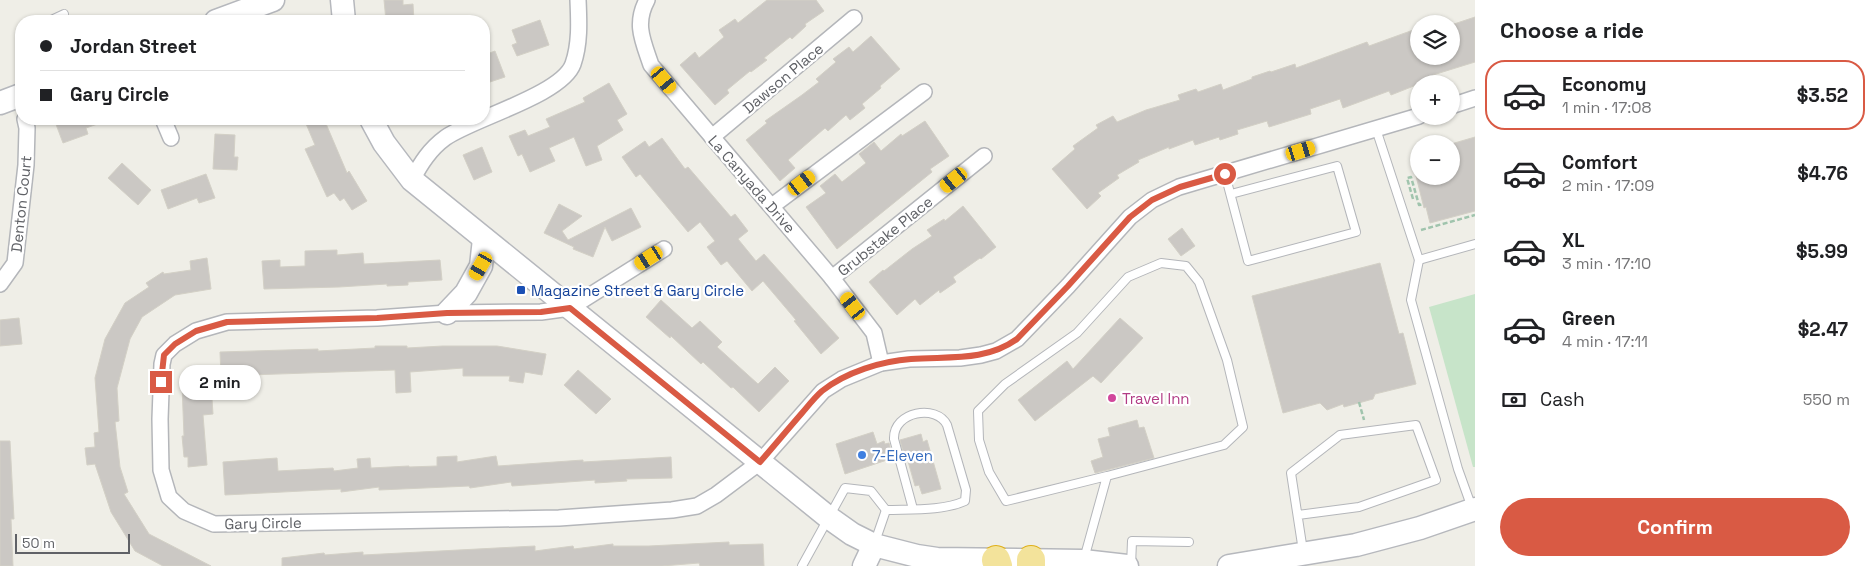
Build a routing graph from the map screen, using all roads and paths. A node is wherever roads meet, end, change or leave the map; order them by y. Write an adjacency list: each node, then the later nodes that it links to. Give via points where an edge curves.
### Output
1 (273, 0): 5 (street)
2 (342, 0): 6 (street)
3 (578, 0): 11 (street, via 579,36 572,66 562,78 536,95)
4 (647, 0): 18 (street, La Canyada Drive, via 641,12 641,36 652,65)
5 (232, 15)
6 (343, 15)
7 (854, 18): 18 (street, Dawson Place)
8 (924, 92): 26 (street)
9 (1475, 98): 10 (street)
10 (1460, 103)
11 (490, 117)
12 (1410, 119): 17 (street, Gary Circle)
13 (26, 125): 34 (street, Denton Court, via 26,166 15,262)
14 (166, 125): 19 (street)
15 (374, 125): 22 (street)
16 (472, 125): 22 (street, via 432,148)
17 (1376, 129): 21 (street, Gary Circle); 32 (lane)
18 (712, 137): 26 (street, La Canyada Drive)
19 (171, 138)
20 (984, 156): 33 (street, Grubstake Place)
21 (1225, 174): 23 (lane); 37 (street, Gary Circle, via 1180,187 1152,200 1130,217 1008,346 960,358)
22 (412, 180): 29 (street)
23 (1231, 194): 23 (lane, via 1248,260 1356,232 1337,166)
24 (1414, 204): 25 (path, via 1407,178 1411,177 1418,205)
25 (1423, 204)
26 (772, 206): 33 (street, La Canyada Drive)
27 (1475, 215): 28 (path, via 1421,231)
28 (1419, 222)
29 (484, 238): 35 (street); 36 (street, via 481,266 466,293)
30 (1475, 244): 32 (lane)
31 (664, 249): 35 (street)
32 (1419, 260): 44 (lane, via 1411,300 1458,469)
33 (832, 278): 37 (street, La Canyada Drive, via 874,333)
34 (0, 284)
35 (570, 308): 36 (street, Gary Circle, via 541,312); 40 (street)
36 (447, 313): 40 (street, Gary Circle, via 227,322 196,331 175,344 164,355 162,364 161,470 169,497 184,511 214,524 559,518 697,506 723,491)
37 (881, 363): 40 (street, Gary Circle, via 823,390)
38 (1359, 402): 39 (path)
39 (1368, 432): 45 (lane, via 1340,435 1291,473); 45 (lane, via 1416,424 1436,480 1359,507)
40 (760, 462): 46 (street)
41 (1107, 476): 41 (lane, via 1006,501 990,472 979,440 978,411 1004,384 1077,333 1128,277 1161,263 1186,266 1199,282 1228,360 1243,427 1224,445); 50 (lane)
42 (913, 509): 42 (lane, via 954,506 964,501 966,490 947,425 932,413 903,418 894,432); 43 (lane)
43 (886, 510): 46 (lane, via 871,491 845,488); 48 (lane)
44 (1474, 510): 49 (street, via 1356,545)
45 (1298, 516): 49 (lane)
46 (828, 517): 48 (street); 53 (lane)
47 (1189, 542): 55 (lane, via 1132,541)
48 (874, 545): 51 (street, via 917,556); 54 (street)
49 (1304, 554): 56 (street)
50 (1083, 561): 52 (street); 55 (street)
51 (997, 563): 52 (street)
52 (1031, 563)
53 (802, 566)
54 (864, 566)
55 (1129, 566)
56 (1229, 566)

